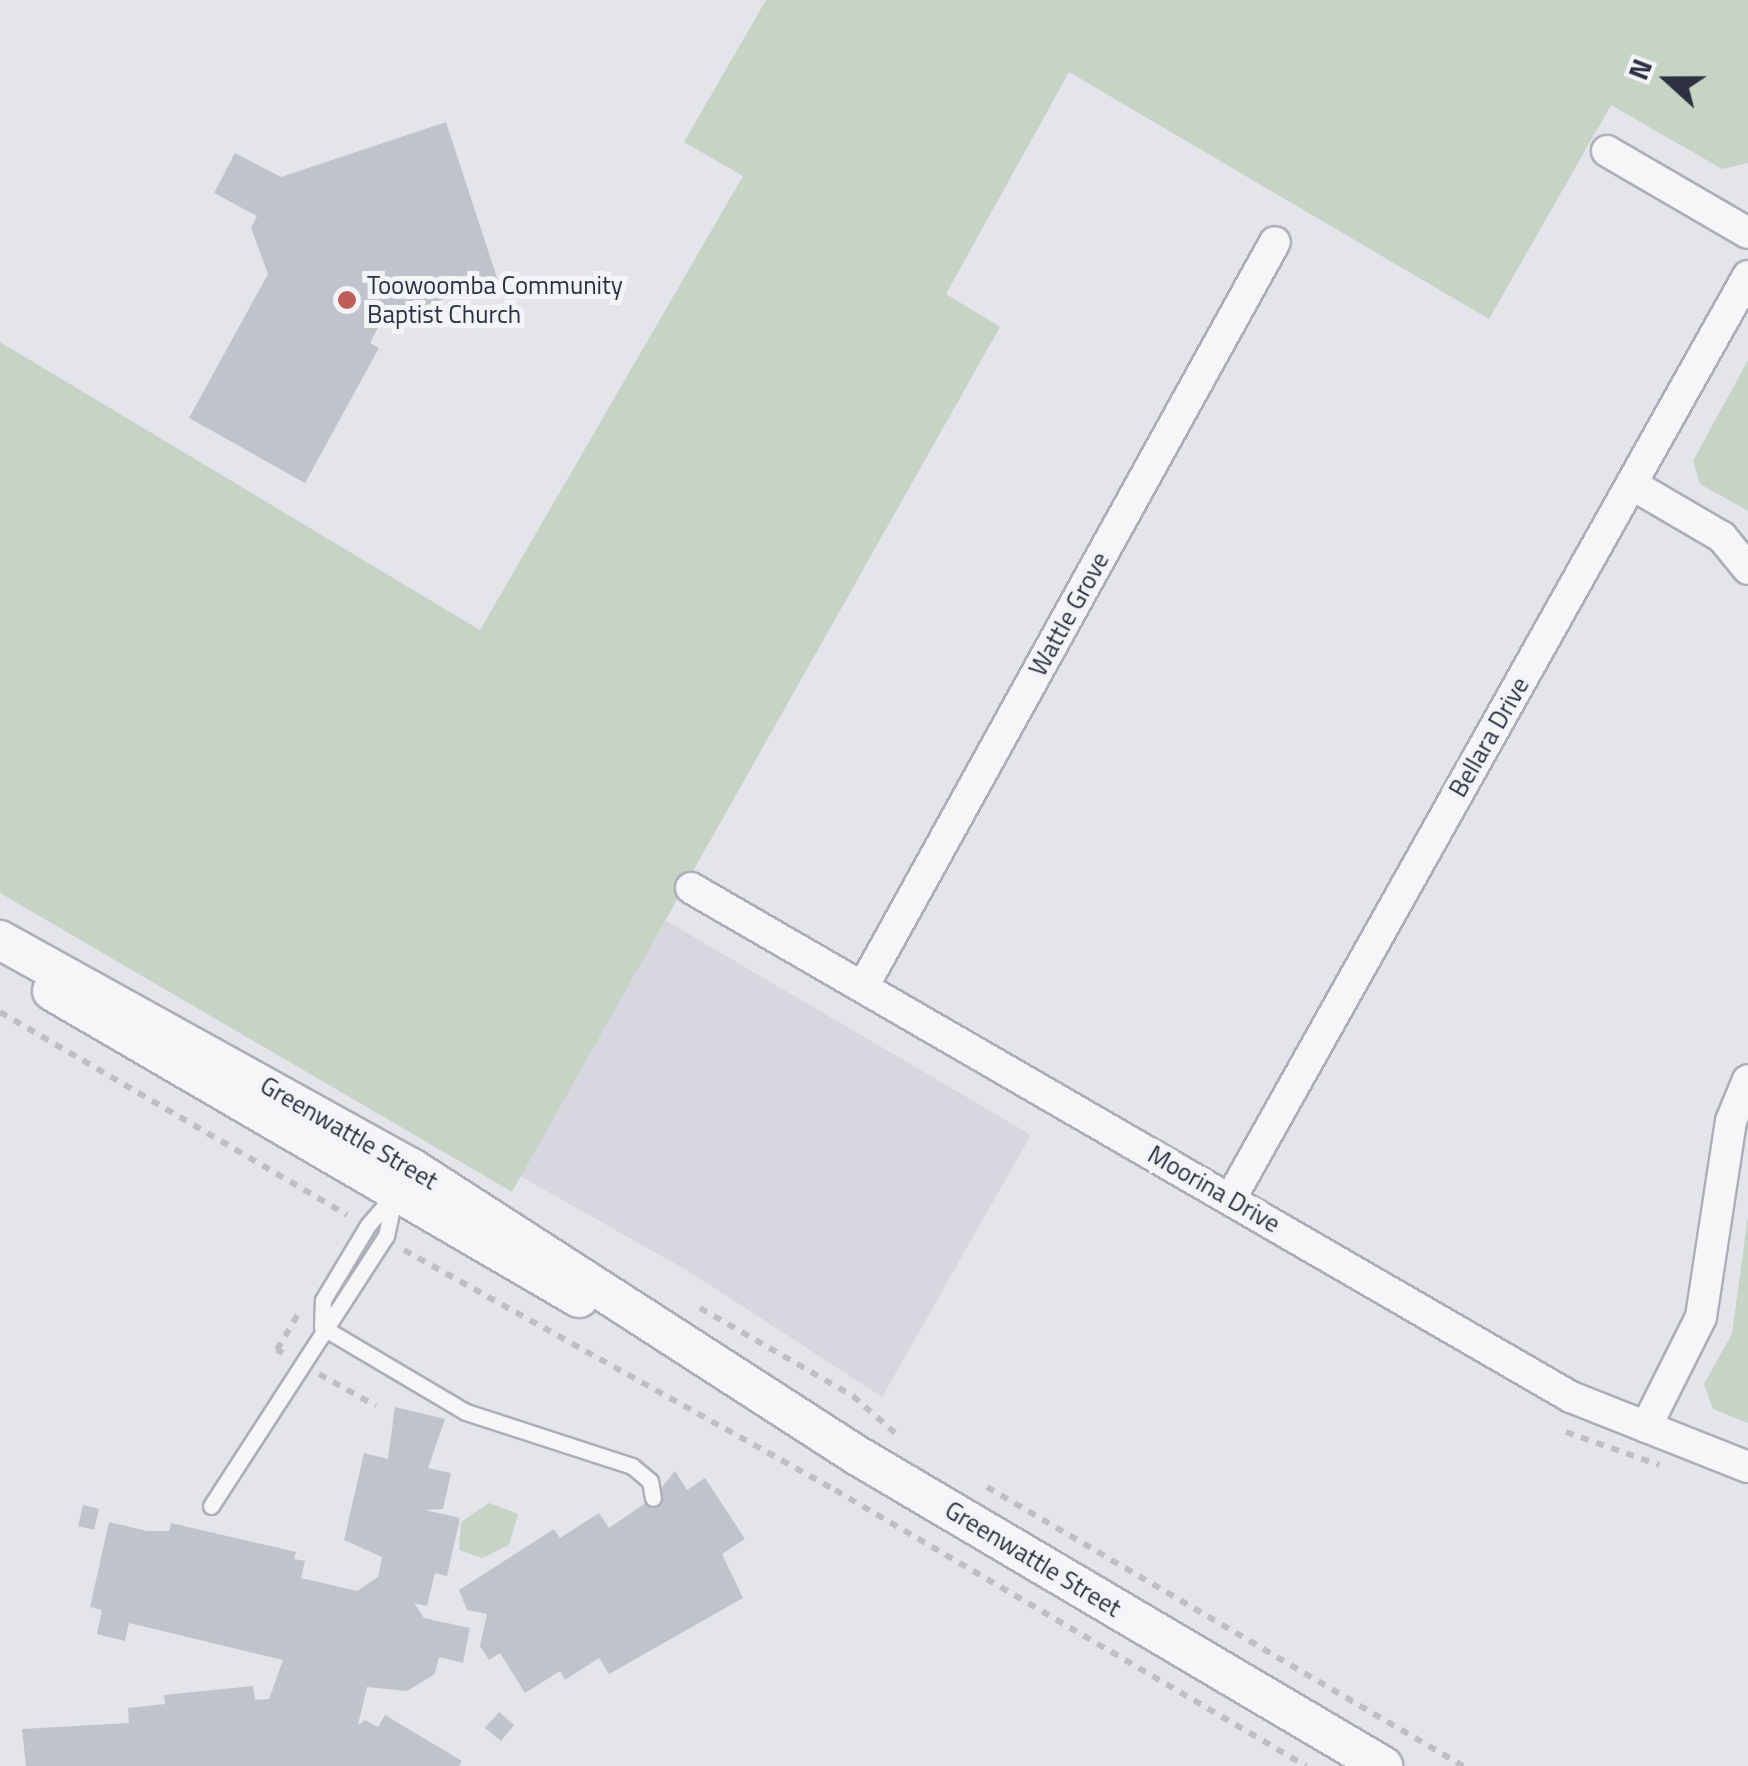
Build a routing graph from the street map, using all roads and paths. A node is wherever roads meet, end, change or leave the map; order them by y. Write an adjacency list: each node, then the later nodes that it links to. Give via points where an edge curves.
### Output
1 (1607, 151): 2 (street)
2 (1748, 232)
3 (1275, 242): 10 (street, Wattle Grove)
4 (1748, 276): 5 (street, Bellara Drive)
5 (1633, 485): 6 (street, via 1722,537); 14 (street, Bellara Drive)
6 (1748, 569)
7 (691, 888): 10 (street, Moorina Drive)
8 (0, 940): 13 (street, Greenwattle Street)
9 (0, 958): 13 (street, Greenwattle Street)
10 (863, 987): 14 (street, Moorina Drive)
11 (0, 1012): 15 (path)
12 (1748, 1080): 19 (street, via 1731,1122 1701,1317)
13 (403, 1180): 15 (lane); 16 (lane); 25 (street, Greenwattle Street, via 551,1285 686,1347)
14 (1231, 1198): 19 (street, Moorina Drive, via 1571,1397)
15 (368, 1225): 18 (lane, via 323,1300)
16 (386, 1236): 18 (lane, via 342,1311); 26 (path)
17 (686, 1300): 20 (path, via 852,1396)
18 (322, 1327): 23 (lane, via 466,1412 632,1466 650,1481); 24 (lane)
19 (1646, 1427): 21 (street, Moorina Drive)
20 (906, 1440)
21 (1748, 1467)
22 (974, 1479): 27 (path)
23 (653, 1498)
24 (212, 1506)
25 (1361, 1760)
26 (1306, 1766)
27 (1463, 1766)

